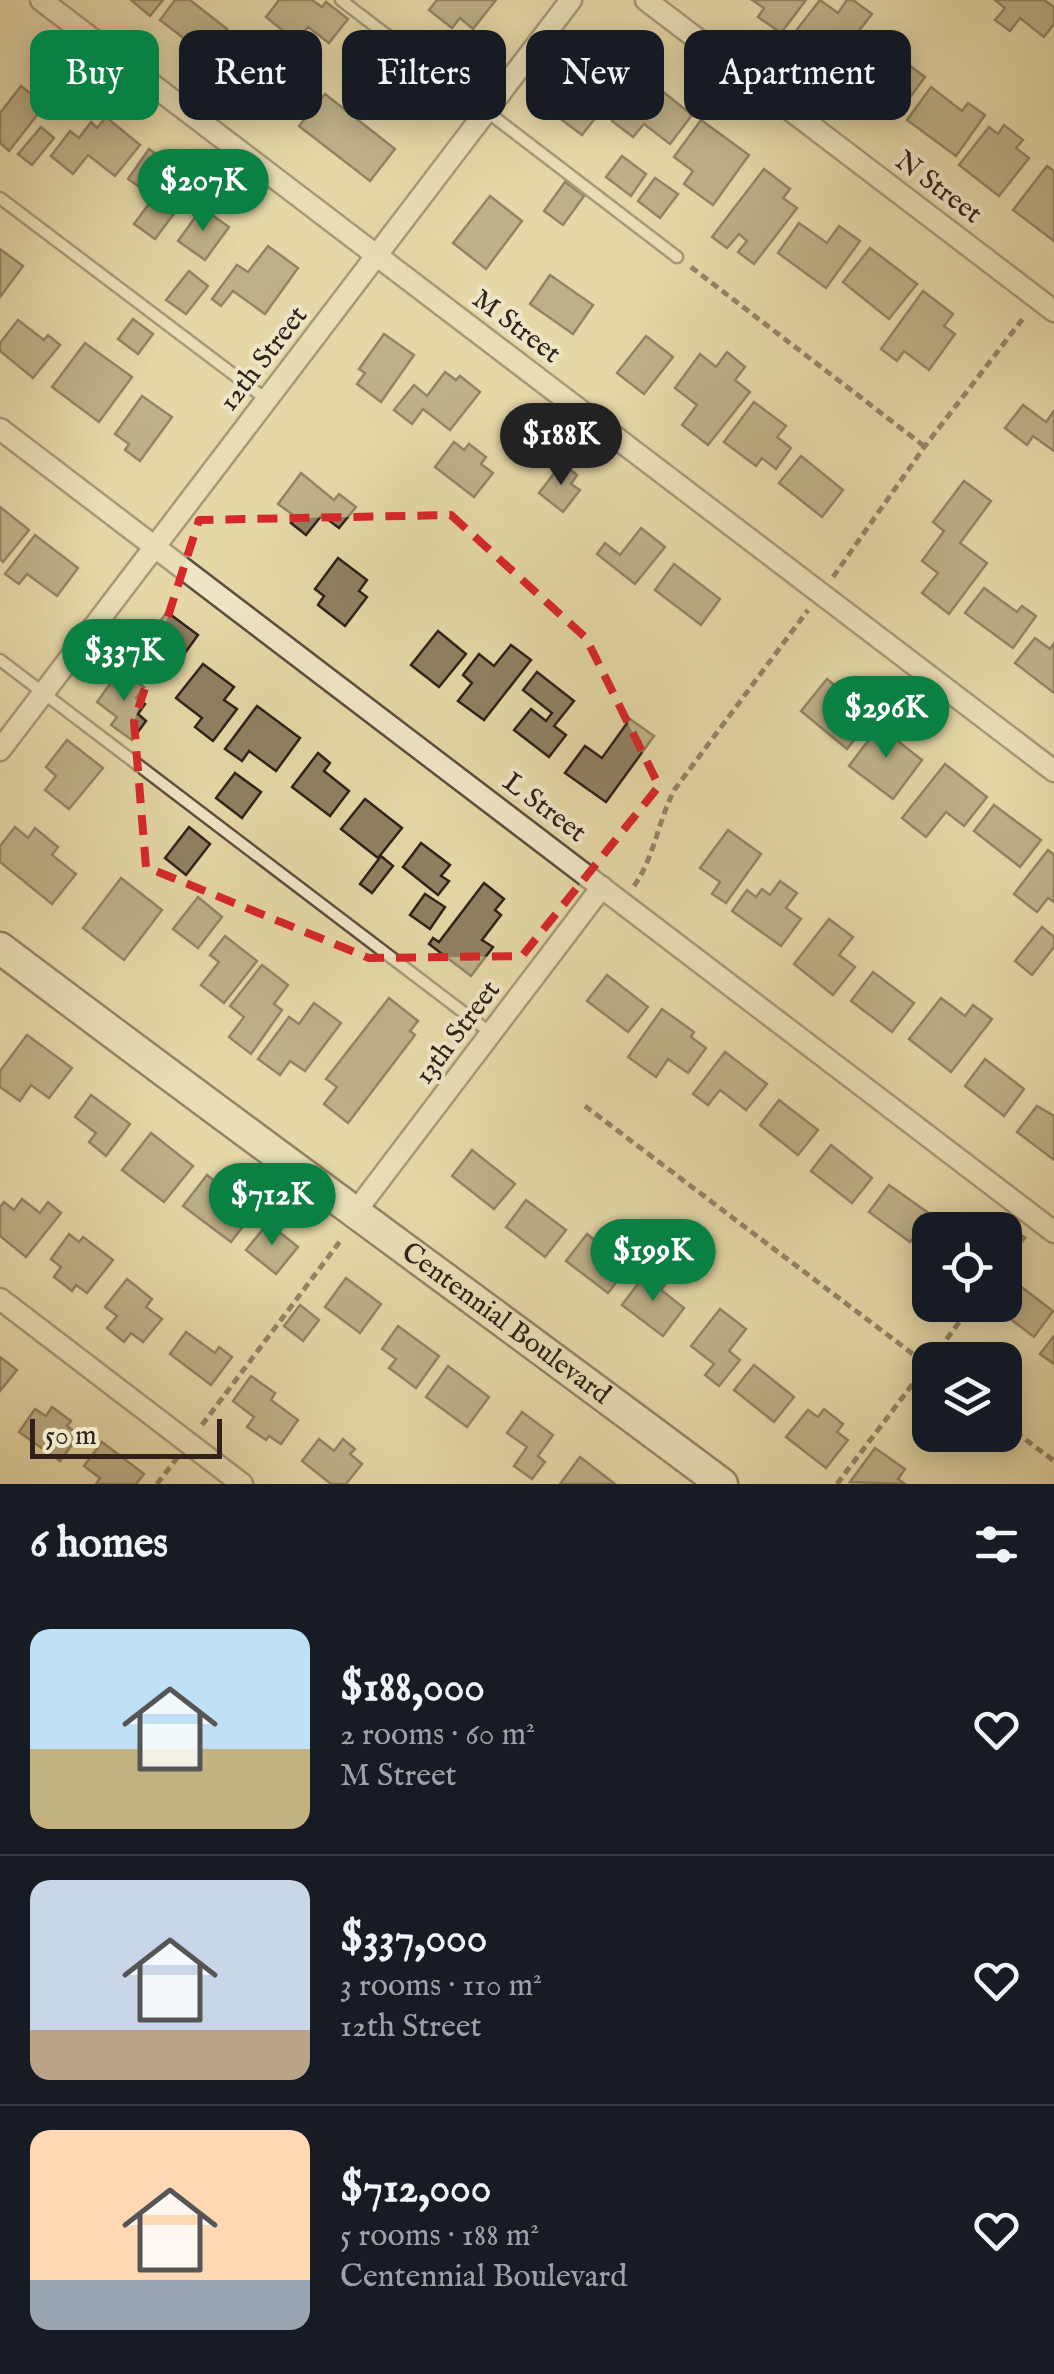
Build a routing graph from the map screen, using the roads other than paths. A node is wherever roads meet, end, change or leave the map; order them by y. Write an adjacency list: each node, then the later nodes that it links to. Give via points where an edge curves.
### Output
1 (41, 0): 10 (street, M Street)
2 (341, 0): 5 (lane)
3 (570, 0): 6 (street, 12th Street)
4 (646, 0): 12 (street, N Street)
5 (380, 30)
6 (506, 86)
7 (481, 120): 10 (street, 12th Street)
8 (498, 120): 11 (lane)
9 (0, 198): 13 (lane)
10 (377, 256): 13 (street, 12th Street); 19 (street, M Street)
11 (676, 256)
12 (1054, 310)
13 (267, 400): 15 (street, 12th Street)
14 (0, 429): 15 (street, L Street)
15 (154, 546): 17 (street, 12th Street); 20 (street, L Street)
16 (0, 660): 17 (lane)
17 (43, 693): 18 (street, 12th Street); 22 (lane)
18 (0, 750)
19 (1054, 771)
20 (602, 887): 22 (street, 13th Street); 24 (street, L Street)
21 (0, 948): 23 (main road, Centennial Boulevard)
22 (492, 1034): 23 (street, 13th Street)
23 (356, 1211): 27 (main road, Centennial Boulevard)
24 (1054, 1232)
25 (0, 1299): 26 (street)
26 (242, 1484)
27 (722, 1484)

